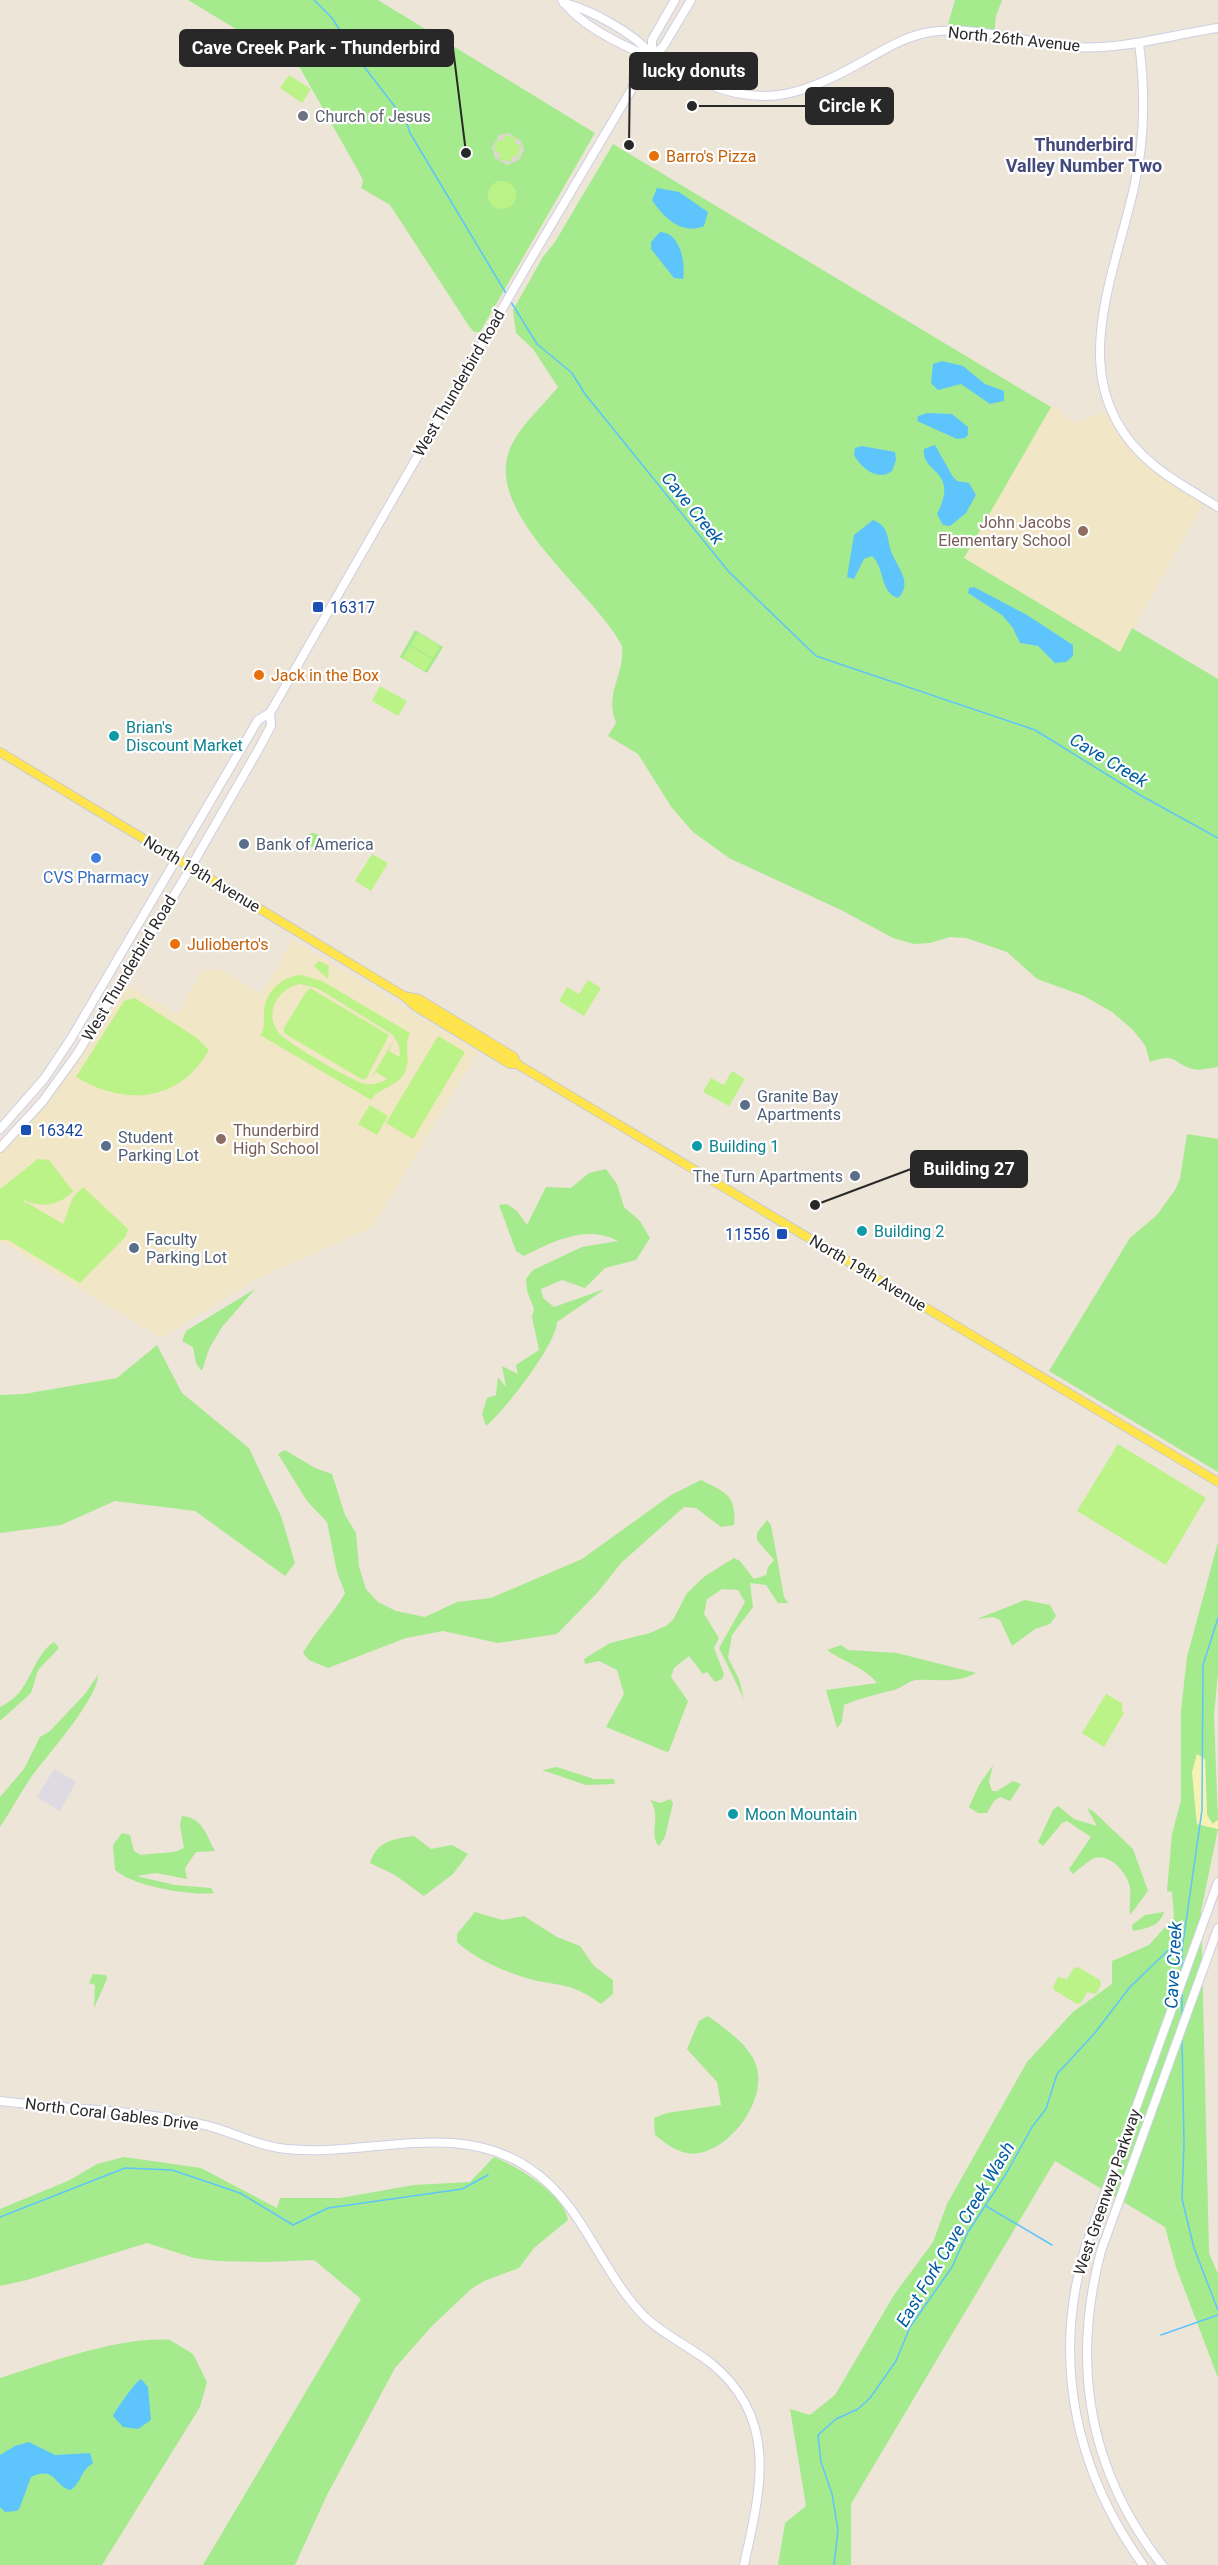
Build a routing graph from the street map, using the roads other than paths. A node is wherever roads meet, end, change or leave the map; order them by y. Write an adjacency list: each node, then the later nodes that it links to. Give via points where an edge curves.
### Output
1 (675, 0): 6 (main road, West Thunderbird Road, via 652,40)
2 (691, 0): 6 (main road, West Thunderbird Road, via 663,47)
3 (563, 1): 6 (main road, North 26th Avenue, via 573,15 637,51)
4 (1218, 28): 5 (main road, North 26th Avenue)
5 (1139, 43): 6 (main road, North 26th Avenue, via 1076,47 930,32 896,44 822,84 774,96 733,93); 7 (main road, via 1143,103 1139,158 1099,335 1104,384 1129,439 1156,467)
6 (652, 55): 8 (main road, West Thunderbird Road, via 516,283)
7 (1218, 507)
8 (270, 713): 10 (main road, West Thunderbird Road, via 258,720); 11 (main road, West Thunderbird Road, via 271,726)
9 (0, 752): 10 (main road, North 19th Avenue)
10 (178, 860): 11 (main road, North 19th Avenue); 12 (main road, West Thunderbird Road)
11 (191, 867): 13 (main road, West Thunderbird Road); 16 (main road, North 19th Avenue, via 510,1064 517,1064)
12 (120, 956): 13 (main road); 14 (main road, West Thunderbird Road, via 56,1061)
13 (132, 963): 15 (main road, West Thunderbird Road, via 68,1069)
14 (0, 1129)
15 (0, 1148)
16 (1218, 1482)
17 (1218, 1882): 19 (main road, West Greenway Parkway)
18 (1218, 1928): 20 (main road, West Greenway Parkway)
19 (1191, 1956): 20 (main road); 23 (main road, West Greenway Parkway, via 1083,2256 1070,2347 1074,2401 1084,2453 1118,2529)
20 (1206, 1962): 24 (main road, West Greenway Parkway, via 1100,2254 1089,2306 1086,2370 1097,2436 1108,2472 1130,2518)
21 (0, 2101): 22 (main road, North Coral Gables Drive, via 201,2124 264,2145 298,2150 441,2142 499,2152 520,2162 563,2199 643,2314 662,2332 720,2371 746,2405 758,2437 761,2466)
22 (744, 2565)
23 (1143, 2565)
24 (1162, 2565)

